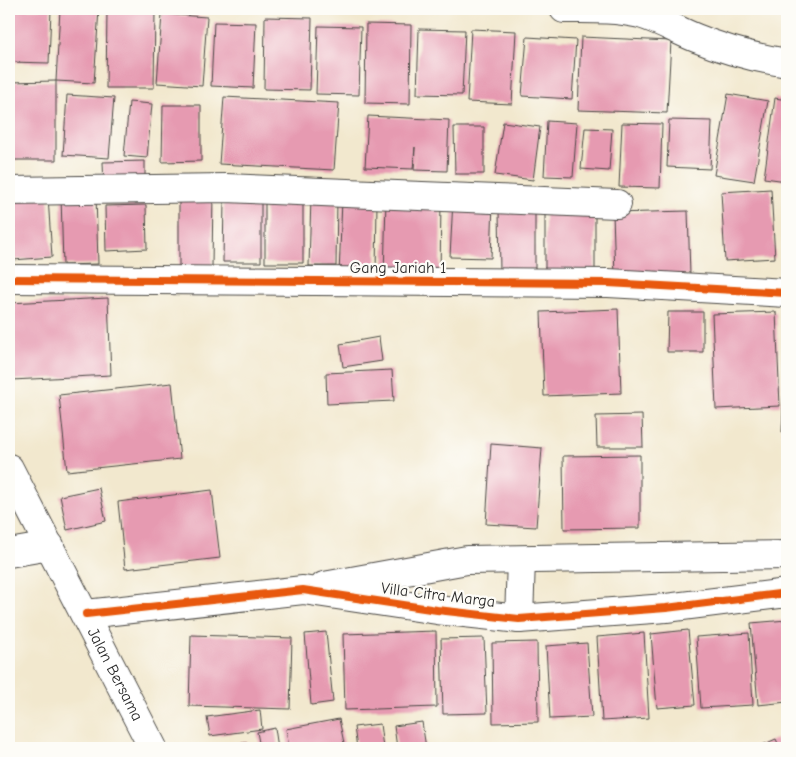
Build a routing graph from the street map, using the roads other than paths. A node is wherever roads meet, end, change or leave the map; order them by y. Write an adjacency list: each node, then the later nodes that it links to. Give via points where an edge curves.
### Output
1 (564, 9): 2 (street, via 638,14 742,54)
2 (787, 63)
3 (9, 191): 4 (street, via 226,188)
4 (617, 204)
5 (9, 279): 6 (street, Gang Jariah 1, via 608,283)
6 (787, 293)
7 (9, 468): 8 (street, Jalan Bersama)
8 (50, 546): 9 (street); 14 (street, Jalan Bersama)
9 (9, 553)
10 (787, 555): 11 (street)
11 (521, 560): 12 (street, via 467,560); 15 (street)
12 (303, 590): 14 (street, Villa Citra Marga); 15 (street, Villa Citra Marga)
13 (787, 593): 15 (street, Villa Citra Marga, via 666,608)
14 (86, 614): 16 (street, Jalan Bersama)
15 (519, 619)
16 (153, 748)

